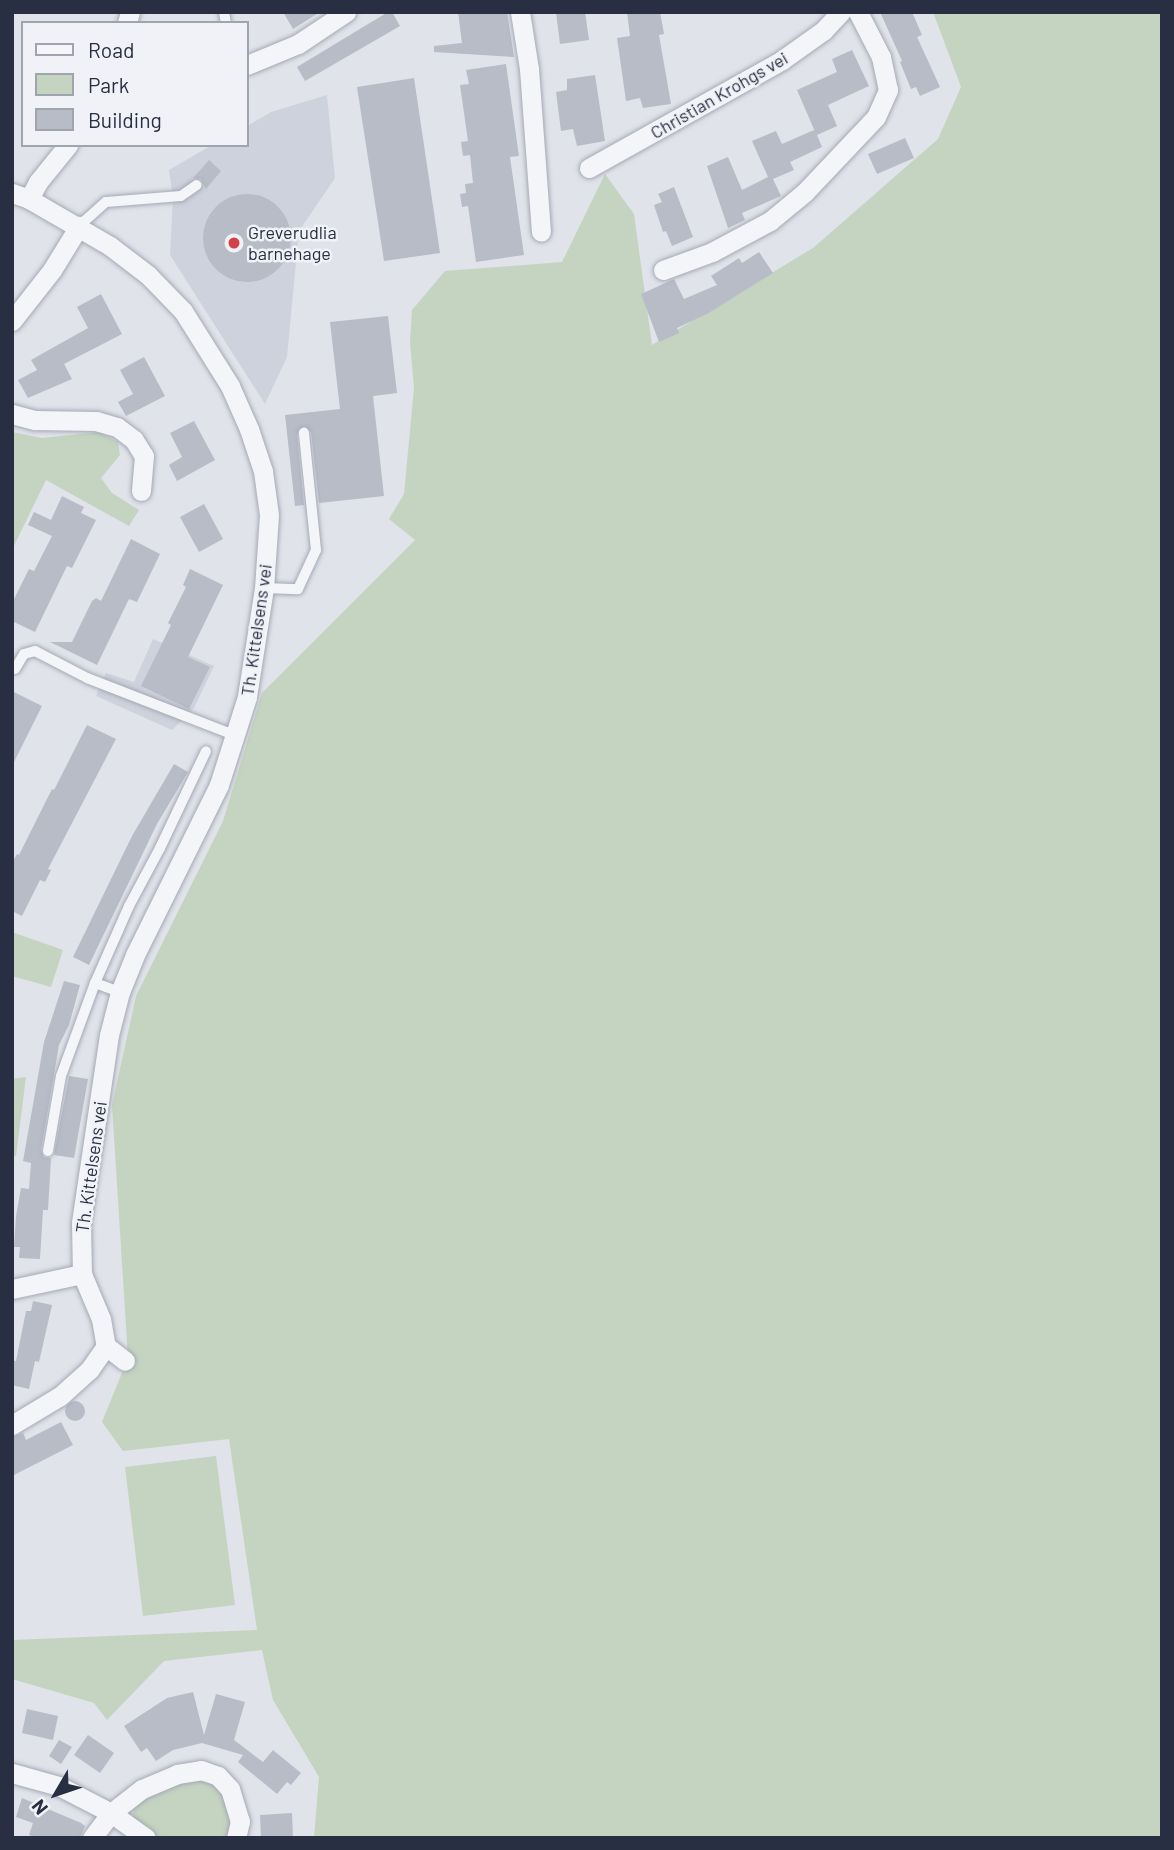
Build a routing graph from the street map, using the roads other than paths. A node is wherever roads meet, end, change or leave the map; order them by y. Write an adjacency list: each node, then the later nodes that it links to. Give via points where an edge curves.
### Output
1 (346, 12): 5 (street, via 298,44)
2 (520, 12): 11 (street)
3 (841, 12): 7 (street, Christian Krohgs vei, via 782,60)
4 (858, 12): 12 (street, via 881,57 888,90 876,117 805,192 770,221 712,252)
5 (248, 65)
6 (66, 147): 9 (street)
7 (589, 168)
8 (197, 184): 10 (lane, via 181,196 106,202)
9 (21, 196): 10 (street, Th. Kittelsens vei)
10 (79, 226): 13 (street); 17 (street, Th. Kittelsens vei, via 131,261 165,292 205,342 230,386 249,429 267,494)
11 (541, 232)
12 (663, 270)
13 (12, 321)
14 (12, 414): 16 (street, via 117,427 134,440 144,456)
15 (303, 433): 17 (lane, via 316,550 298,589)
16 (141, 491)
17 (264, 588): 19 (street, Th. Kittelsens vei, via 247,697)
18 (15, 669): 19 (lane, via 24,654 35,651 87,678)
19 (234, 735): 22 (street, Th. Kittelsens vei, via 219,785)
20 (206, 751): 21 (lane)
21 (160, 848): 22 (lane); 23 (lane, via 128,906)
22 (184, 858): 24 (street, Th. Kittelsens vei)
23 (95, 984): 24 (lane); 25 (lane, via 61,1076)
24 (120, 992): 26 (street, Th. Kittelsens vei, via 109,1035 81,1223)
25 (48, 1152)
26 (82, 1275): 27 (street); 28 (street, Th. Kittelsens vei, via 101,1319)
27 (12, 1289)
28 (106, 1346): 29 (street); 30 (street, via 89,1370 60,1396)
29 (125, 1361)
30 (12, 1425)
31 (12, 1773): 32 (street, via 59,1786)
32 (111, 1814): 33 (street); 34 (street); 35 (street, via 142,1789 177,1774 201,1770 218,1776 230,1789 240,1821)
33 (92, 1838)
34 (146, 1838)
35 (236, 1838)

